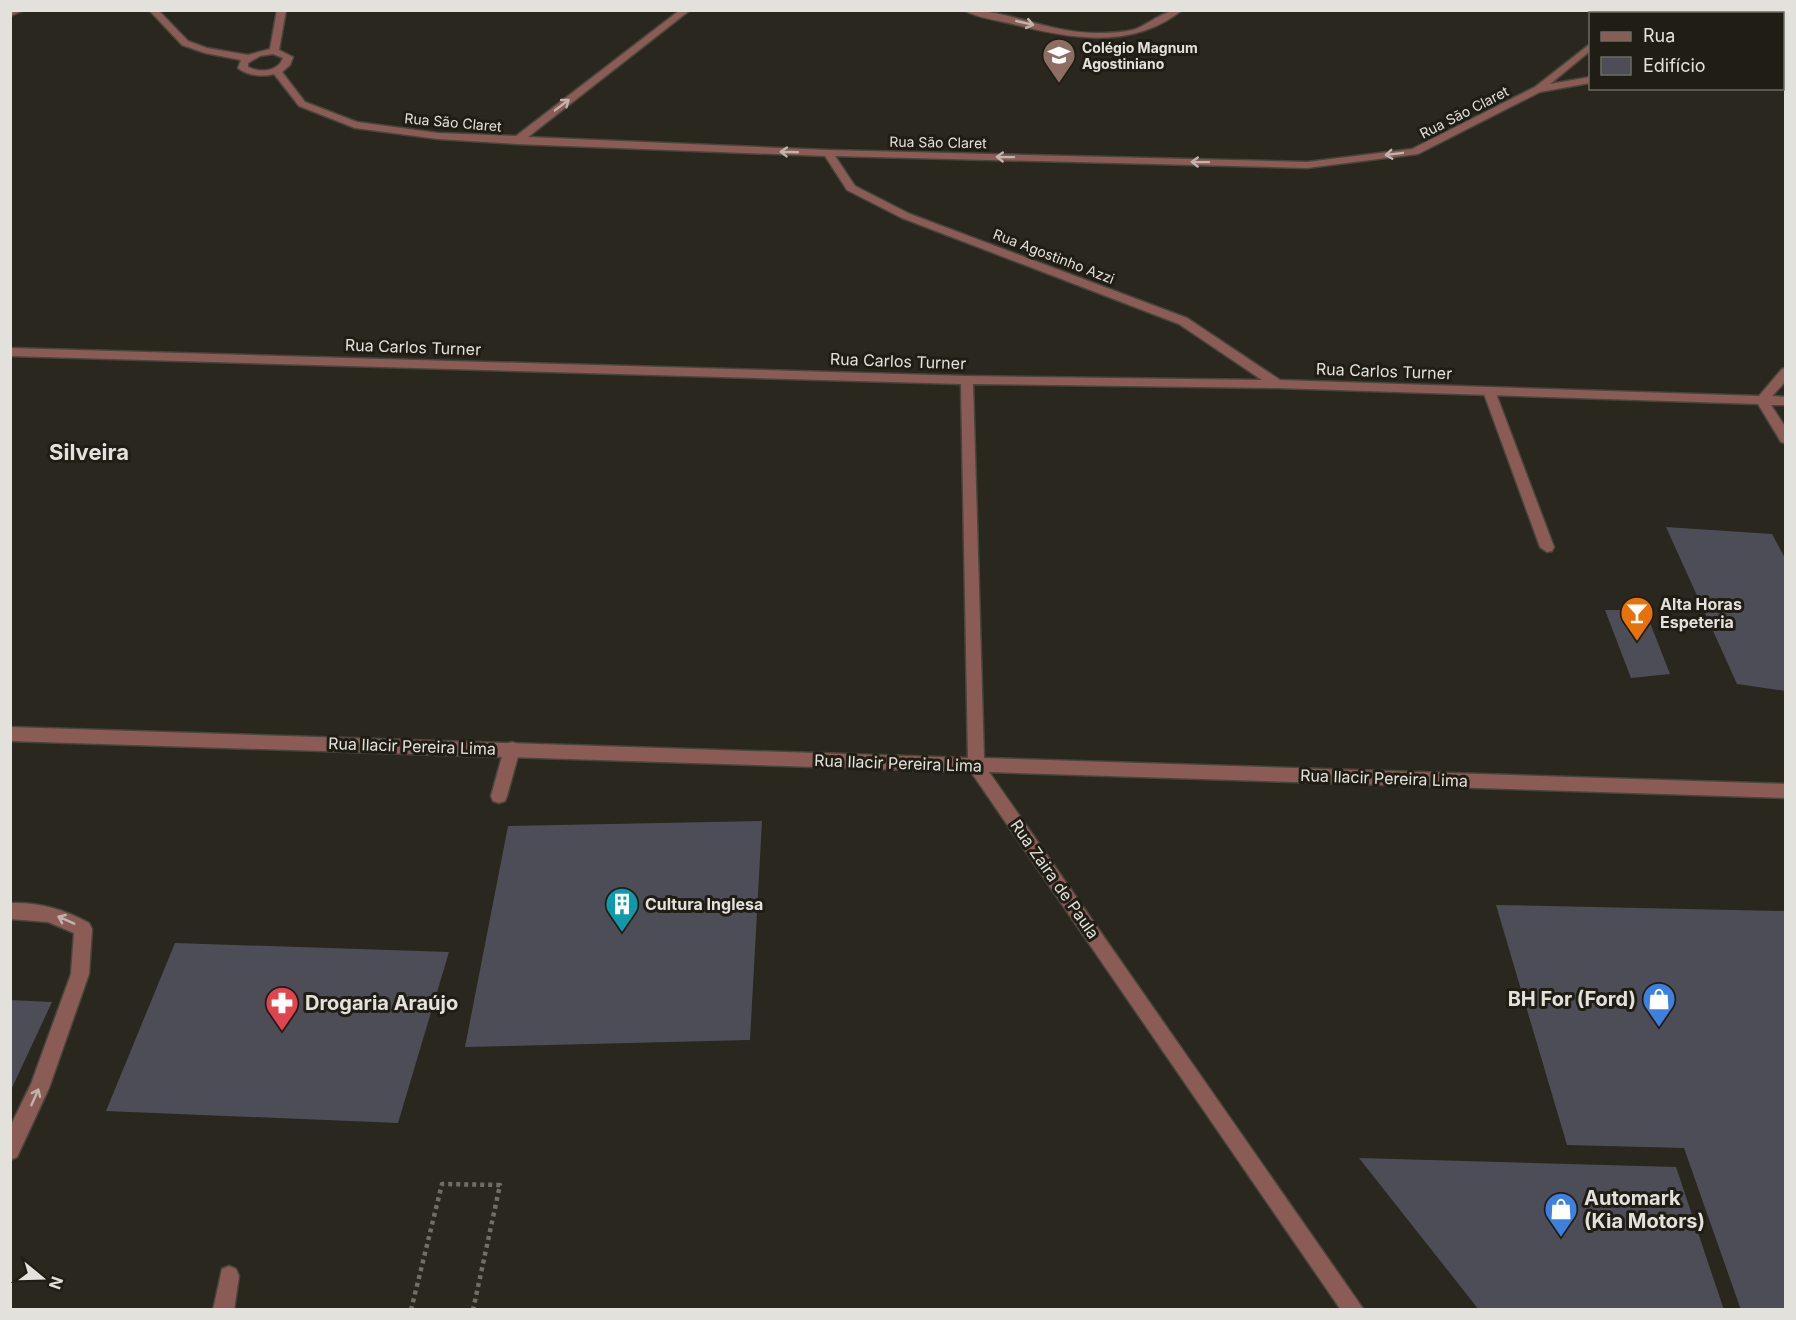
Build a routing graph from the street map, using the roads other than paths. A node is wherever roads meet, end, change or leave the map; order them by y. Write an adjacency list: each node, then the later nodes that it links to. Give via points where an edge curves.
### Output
1 (20, 10): 7 (street)
2 (153, 10): 10 (street, via 185,43)
3 (282, 10): 9 (street)
4 (686, 10): 14 (street, one-way to 4)
5 (968, 10): 6 (street, one-way to 6, via 1080,36 1133,32)
6 (1178, 10)
7 (10, 14)
8 (1589, 48): 13 (street, Rua São Claret)
9 (274, 51): 10 (street); 11 (street, via 285,54 288,60)
10 (247, 58): 11 (street, via 243,65 246,70)
11 (276, 70): 14 (street, Rua São Claret, via 302,104 355,125)
12 (1589, 80): 13 (street)
13 (1538, 89): 15 (street, Rua São Claret, one-way to 15, via 1414,152 1307,165)
14 (516, 141): 15 (street, Rua São Claret, one-way to 14)
15 (828, 153): 19 (street, Rua Agostinho Azzi, via 851,188 906,216 1183,321)
16 (10, 352): 18 (street, Rua Carlos Turner)
17 (1785, 372): 21 (street)
18 (967, 380): 19 (street, Rua Carlos Turner); 27 (street)
19 (1276, 384): 20 (street, Rua Carlos Turner)
20 (1489, 391): 21 (street, Rua Carlos Turner); 24 (street)
21 (1762, 400): 22 (street, Rua Carlos Turner); 23 (street)
22 (1785, 401)
23 (1785, 439)
24 (1547, 547)
25 (10, 734): 26 (street, Rua Ilacir Pereira Lima)
26 (512, 749): 27 (street, Rua Ilacir Pereira Lima); 29 (street)
27 (976, 766): 28 (street, Rua Ilacir Pereira Lima); 34 (street, Rua Zaira de Paula)
28 (1785, 790)
29 (499, 796)
30 (10, 911): 31 (street, one-way to 30, via 39,1088 80,974 83,929 46,912)
31 (10, 1150)
32 (229, 1276): 33 (street)
33 (223, 1310)
34 (1354, 1310)

